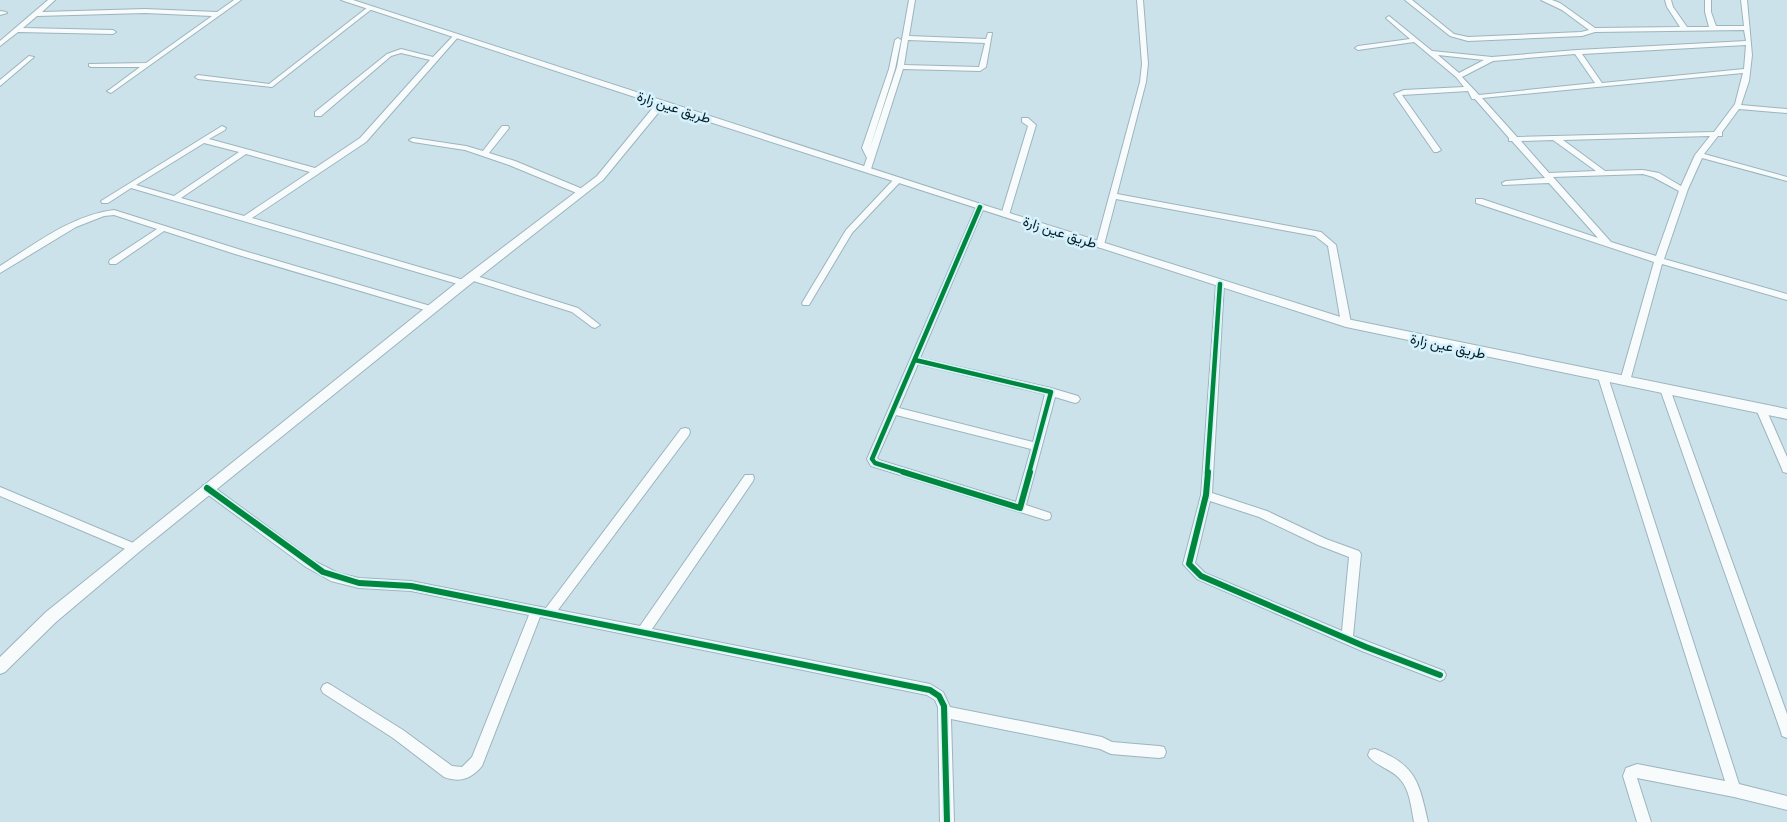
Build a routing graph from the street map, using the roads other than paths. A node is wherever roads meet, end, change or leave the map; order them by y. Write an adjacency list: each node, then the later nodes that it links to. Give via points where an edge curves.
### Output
1 (52, 0): 13 (street)
2 (238, 0): 14 (street)
3 (345, 0): 11 (main road, طريق عين زارة)
4 (912, 0): 12 (street)
5 (1140, 0): 71 (street, via 1143,82)
6 (1408, 0): 20 (street, via 1452,35 1462,38 1582,34)
7 (1544, 0): 20 (street, via 1560,4)
8 (1668, 0): 18 (street)
9 (1708, 0): 16 (street)
10 (1744, 0): 17 (street)
11 (370, 8): 22 (main road, طريق عين زارة); 38 (street, via 270,86)
12 (910, 9): 23 (street); 60 (street, via 902,17 892,69 866,148)
13 (36, 14): 14 (street, via 145,11); 19 (street)
14 (219, 14): 34 (street)
15 (1389, 18): 24 (street)
16 (1713, 28): 17 (street); 18 (street)
17 (1748, 28): 26 (street)
18 (1685, 29): 20 (street)
19 (18, 30): 21 (street); 25 (street)
20 (1594, 30)
21 (113, 32)
22 (456, 36): 31 (street); 44 (main road, طريق عين زارة)
23 (904, 38): 35 (street); 35 (street, via 989,38 980,69)
24 (1414, 40): 27 (street); 29 (street)
25 (1, 42)
26 (1749, 43): 28 (street); 36 (street)
27 (1358, 48)
28 (1577, 52): 32 (street); 40 (street)
29 (1433, 53): 32 (street); 37 (street)
30 (31, 57): 39 (street)
31 (435, 59): 47 (street, via 396,52); 62 (street, via 363,140)
32 (1492, 59): 37 (street)
33 (91, 64): 34 (street)
34 (147, 64): 42 (street)
35 (900, 67): 60 (street)
36 (1748, 71): 40 (street); 45 (street, via 1742,97)
37 (1458, 76): 41 (street)
38 (198, 77)
39 (0, 84)
40 (1600, 85): 43 (street)
41 (1467, 89): 43 (street); 56 (street, via 1398,94)
42 (112, 91)
43 (1475, 97): 53 (street)
44 (662, 102): 61 (main road, طريق عين زارة); 70 (main road, via 604,172)
45 (1736, 107): 46 (street); 51 (street)
46 (1787, 111)
47 (318, 114)
48 (1025, 120): 76 (street, via 1032,125)
49 (222, 128): 54 (street)
50 (506, 128): 58 (street)
51 (1719, 134): 52 (street); 59 (street)
52 (1555, 138): 53 (street); 63 (street)
53 (1512, 139): 64 (street)
54 (203, 140): 57 (street); 68 (street)
55 (413, 140): 58 (street, via 457,145)
56 (1437, 150)
57 (244, 152): 62 (street); 72 (street)
58 (484, 154): 70 (street)
59 (1699, 155): 65 (street); 69 (street)
60 (871, 158): 61 (street)
61 (867, 169): 66 (main road, طريق عين زارة)
62 (316, 171): 77 (street)
63 (1603, 172): 64 (street); 69 (street, via 1643,172 1656,175)
64 (1551, 177): 67 (street); 79 (street)
65 (1787, 179)
66 (898, 180): 75 (main road, طريق عين زارة); 87 (street, via 849,232)
67 (1506, 183)
68 (132, 186): 72 (street); 73 (street)
69 (1683, 190): 81 (street)
70 (582, 192): 84 (main road)
71 (1113, 196): 80 (street); 89 (street, via 1318,234 1332,245)
72 (174, 199): 77 (street)
73 (105, 201)
74 (1479, 201): 79 (street)
75 (980, 207): 76 (main road, طريق عين زارة); 91 (street)
76 (1005, 215): 80 (main road, طريق عين زارة)
77 (245, 219): 84 (street)
78 (163, 228): 82 (street); 83 (street, via 114,212 102,212); 88 (street)
79 (1609, 243): 81 (street)
80 (1100, 245): 85 (main road, طريق عين زارة)
81 (1658, 260): 86 (street); 93 (street)
82 (114, 262)
83 (0, 270)
84 (467, 280): 88 (main road); 90 (street, via 575,310)
85 (1220, 284): 89 (main road, طريق عين زارة); 106 (street)
86 (1787, 297)
87 (806, 303)
88 (431, 309): 104 (main road)
89 (1346, 323): 92 (main road, طريق عين زارة)
90 (595, 325)
91 (915, 360): 95 (street); 98 (street)
92 (1603, 377): 93 (main road, طريق عين زارة); 120 (street)
93 (1625, 381): 94 (main road, طريق عين زارة)
94 (1665, 389): 97 (main road, طريق عين زارة); 117 (street)
95 (1052, 392): 96 (street); 101 (street)
96 (1075, 399)
97 (1761, 409): 99 (main road, طريق عين زارة); 102 (street)
98 (892, 410): 101 (street); 107 (street, via 872,462)
99 (1787, 414)
100 (685, 432): 110 (street)
101 (1037, 447): 107 (street)
102 (1787, 469)
103 (749, 478): 111 (street)
104 (207, 488): 109 (main road); 110 (street, via 324,574 343,582 411,586)
105 (0, 491): 109 (street)
106 (1206, 495): 112 (street, via 1263,514 1355,554); 112 (street, via 1190,556 1193,570)
107 (1020, 508): 108 (street)
108 (1046, 516)
109 (134, 548): 113 (main road, via 51,617)
110 (543, 612): 111 (street); 115 (street, via 477,761 465,774 449,772 398,734)
111 (642, 633): 116 (street, via 930,690 942,700)
112 (1347, 639): 114 (street)
113 (0, 667)
114 (1440, 675)
115 (327, 689)
116 (944, 712): 118 (street, via 1102,743 1111,748); 122 (street)
117 (1787, 732)
118 (1158, 752)
119 (1375, 755): 123 (street, via 1404,771 1413,787)
120 (1734, 790): 121 (street); 124 (street, via 1634,772 1630,776)
121 (1787, 804)
122 (947, 822)
123 (1421, 822)
124 (1644, 822)

